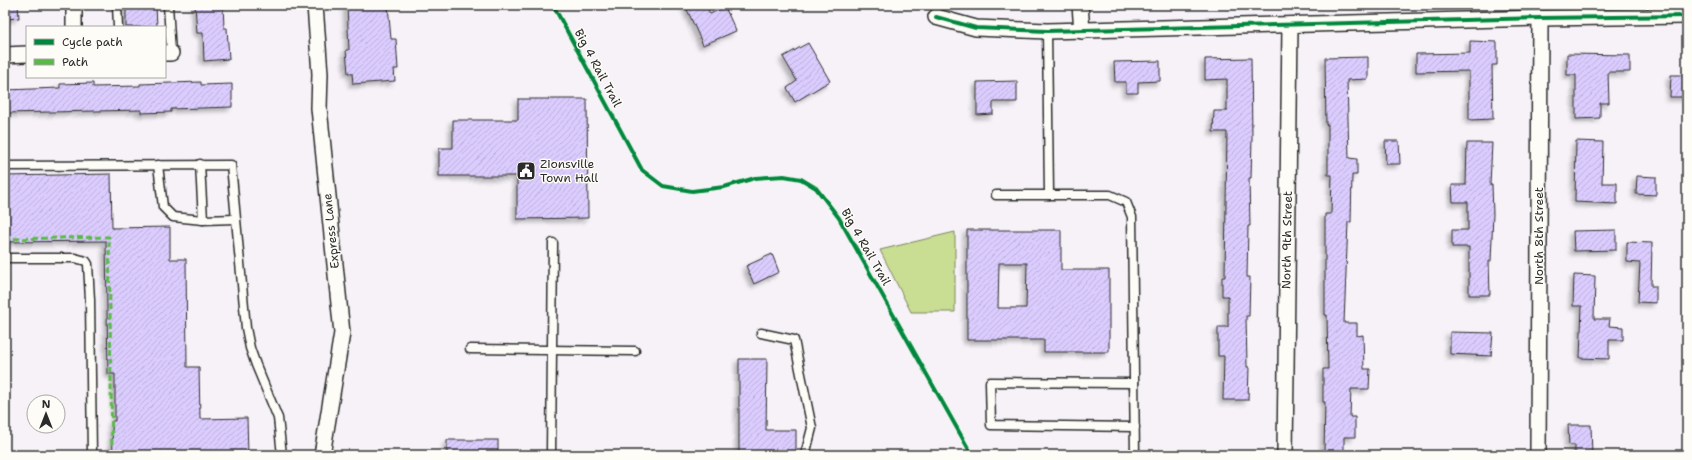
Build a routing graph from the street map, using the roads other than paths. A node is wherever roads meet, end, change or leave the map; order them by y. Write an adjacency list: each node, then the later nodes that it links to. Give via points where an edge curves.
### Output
1 (74, 5): 10 (street)
2 (117, 5): 11 (lane)
3 (168, 5): 14 (lane)
4 (314, 5): 34 (street, Express Lane, via 320,74 319,108 342,333)
5 (1080, 5): 13 (street)
6 (1687, 16): 8 (street)
7 (936, 17): 12 (street, via 976,28)
8 (1540, 18): 9 (street); 39 (street, North 8th Street)
9 (1290, 25): 13 (street); 38 (street, North 9th Street)
10 (74, 26)
11 (118, 26)
12 (1047, 31): 13 (street); 21 (lane)
13 (1082, 31)
14 (168, 53)
15 (26, 54): 16 (street)
16 (5, 55)
17 (200, 164): 18 (lane); 22 (lane, via 231,165); 23 (lane)
18 (158, 165): 19 (lane); 23 (lane, via 163,207 173,218)
19 (5, 166)
20 (996, 195): 21 (lane)
21 (1049, 195): 30 (lane, via 1110,195 1126,202 1132,217)
22 (235, 218): 23 (lane); 33 (lane, via 246,328 256,365 278,418)
23 (203, 220)
24 (552, 243): 28 (lane)
25 (5, 258): 32 (lane, via 75,258 88,264)
26 (761, 333): 36 (lane, via 794,340 812,428)
27 (470, 349): 28 (lane)
28 (552, 350): 29 (lane); 35 (lane)
29 (635, 351)
30 (1134, 382): 31 (lane); 31 (lane, via 990,382 991,425)
31 (1135, 427): 37 (lane)
32 (92, 455)
33 (282, 455)
34 (322, 455)
35 (551, 455)
36 (805, 455)
37 (1135, 455)
38 (1285, 455)
39 (1538, 455)

